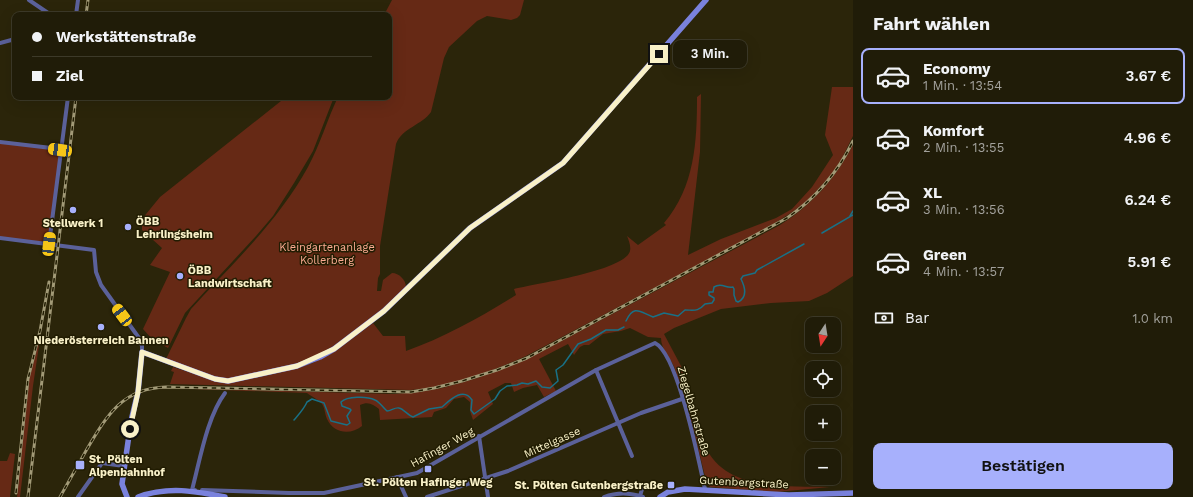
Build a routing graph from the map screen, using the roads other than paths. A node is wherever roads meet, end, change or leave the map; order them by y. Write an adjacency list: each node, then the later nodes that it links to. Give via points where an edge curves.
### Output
1 (29, 0): 4 (street)
2 (78, 0): 5 (street)
3 (706, 0): 14 (street, via 566,159 470,228 378,317 344,343 316,359 288,369 223,381)
4 (47, 12)
5 (76, 12)
6 (12, 40): 7 (street)
7 (0, 43)
8 (68, 100): 10 (street)
9 (0, 142): 10 (street)
10 (60, 150): 12 (street)
11 (0, 238): 12 (street)
12 (49, 244): 14 (street, via 94,250 100,285 139,338)
13 (655, 343): 15 (street, Hafinger Weg); 17 (street, Ziegelbahnstraße, via 662,348 672,367)
14 (142, 352): 21 (street, via 138,392)
15 (596, 370): 18 (street); 19 (street, Hafinger Weg)
16 (225, 393): 26 (street, via 217,403 212,416)
17 (682, 399): 18 (street, Mittelgasse); 25 (street, Ziegelbahnstraße)
18 (618, 422): 20 (street); 23 (street, Mittelgasse, via 508,471)
19 (479, 436): 22 (street, Hafinger Weg, via 417,473); 23 (street)
20 (632, 456)
21 (124, 466): 30 (street, via 102,463); 31 (street, via 122,484)
22 (397, 477): 27 (street, Hafinger Weg, via 324,493); 35 (street)
23 (486, 478): 36 (street, Mittelgasse); 37 (street)
24 (643, 486): 29 (street)
25 (706, 489): 28 (street, Gutenbergstraße, via 789,495); 39 (street, Gutenbergstraße, via 673,490)
26 (192, 490): 27 (street, Hafinger Weg); 32 (street, via 162,491); 33 (street)
27 (257, 492): 34 (street)
28 (853, 493)
29 (641, 496): 38 (street, via 620,493)
30 (78, 497)
31 (127, 497)
32 (138, 497)
33 (225, 497)
34 (256, 497)
35 (406, 497)
36 (427, 497)
37 (488, 497)
38 (604, 497)
39 (660, 497)

